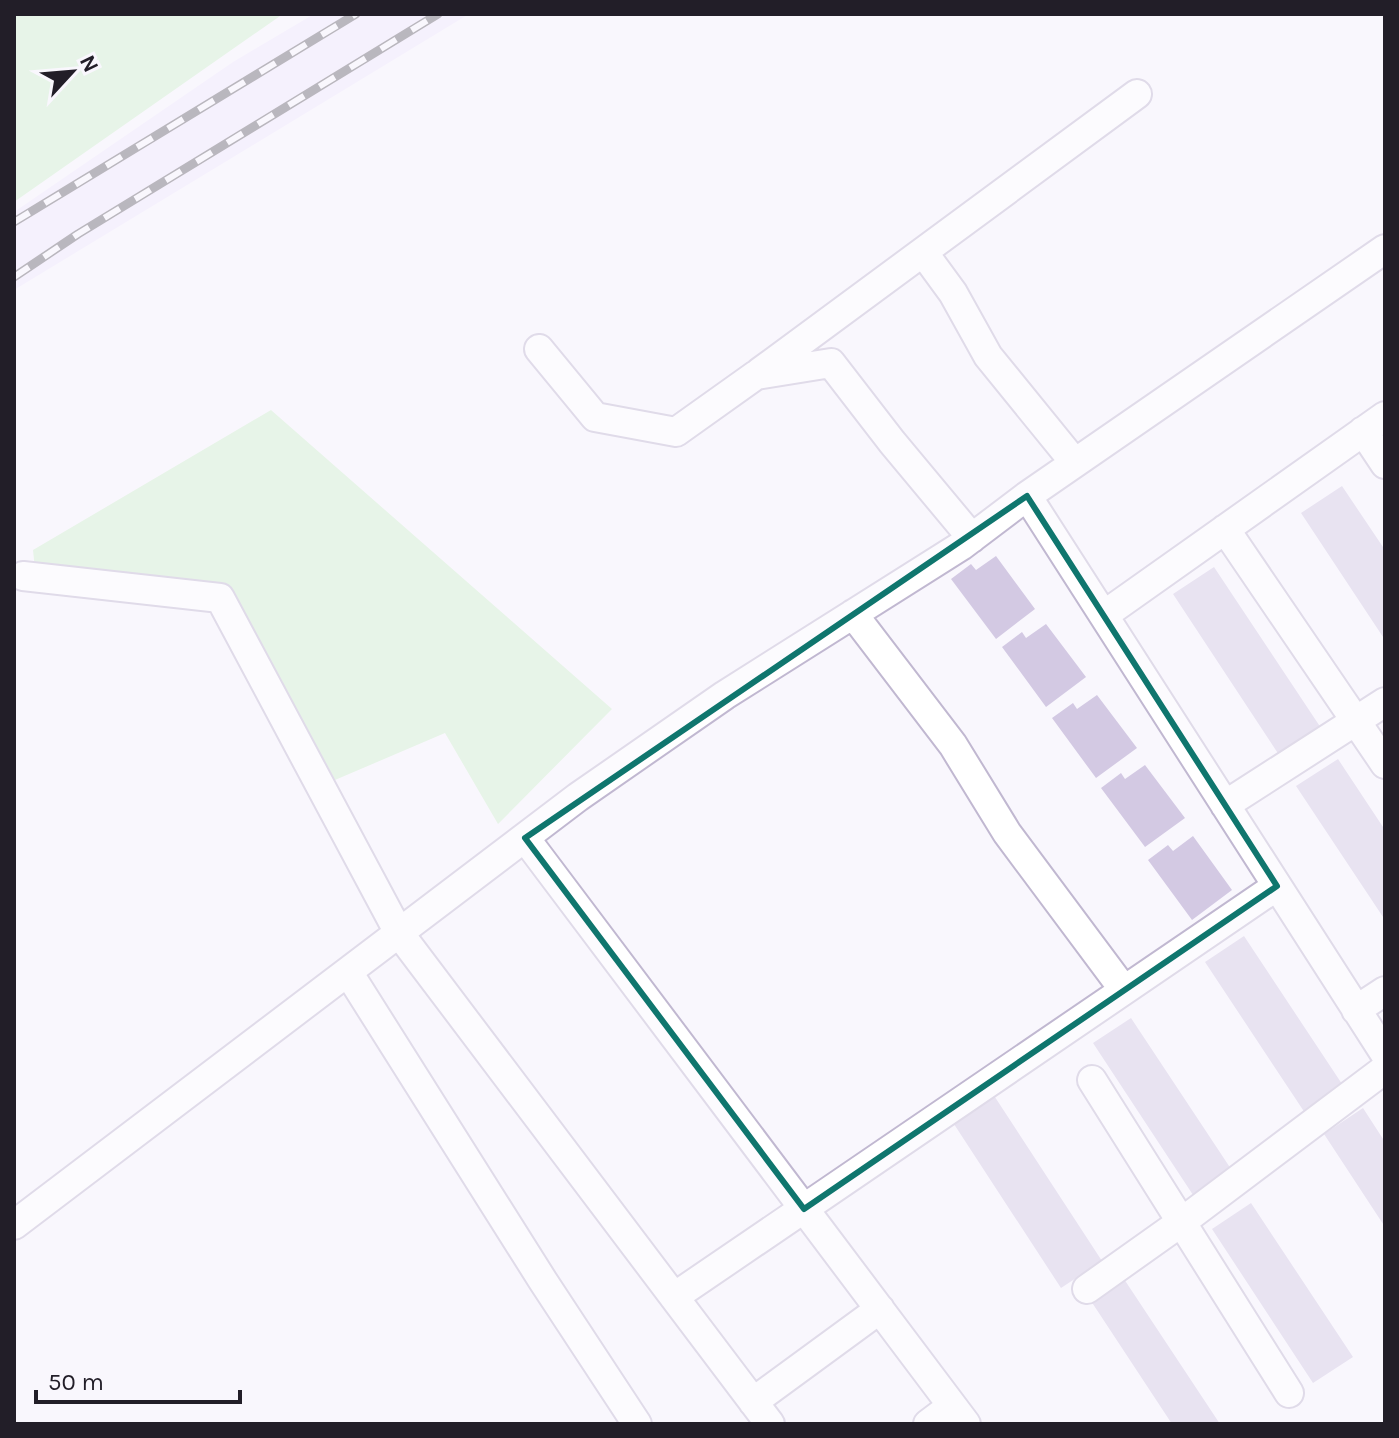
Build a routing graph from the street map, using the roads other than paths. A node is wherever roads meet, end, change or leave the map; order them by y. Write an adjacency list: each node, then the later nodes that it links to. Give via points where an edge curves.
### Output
1 (1137, 94): 3 (street)
2 (1385, 249): 7 (street)
3 (923, 252): 5 (street); 7 (street, via 988,356)
4 (539, 349): 5 (street, via 595,417 676,432)
5 (756, 375): 11 (street, via 831,363)
6 (1374, 424): 8 (street); 10 (street)
7 (1075, 463): 9 (street)
8 (1385, 464)
9 (1027, 496): 11 (street); 14 (street)
10 (1225, 529): 14 (street); 16 (street)
11 (972, 538): 13 (street)
12 (23, 576): 21 (street, via 220,598)
13 (853, 614): 19 (street, via 725,695); 23 (street, via 953,745 1007,833)
14 (1104, 615): 18 (street)
15 (1385, 702): 16 (street)
16 (1356, 721): 17 (street); 18 (street)
17 (1385, 764)
18 (1225, 805): 20 (street)
19 (525, 838): 21 (street); 29 (street)
20 (1277, 886): 23 (street); 25 (street)
21 (399, 933): 22 (street); 33 (street)
22 (348, 972): 31 (street); 38 (street)
23 (1124, 990): 29 (street)
24 (1385, 991): 25 (street)
25 (1356, 1010): 26 (street)
26 (1385, 1054)
27 (1385, 1069): 30 (street)
28 (1092, 1080): 30 (street)
29 (804, 1209): 33 (street); 34 (street)
30 (1181, 1222): 32 (street); 35 (street)
31 (14, 1225)
32 (1087, 1289)
33 (674, 1297): 36 (street)
34 (880, 1309): 36 (street); 37 (street)
35 (1289, 1393)
36 (762, 1413)
37 (959, 1415): 39 (street)
38 (637, 1424)
39 (928, 1424)

